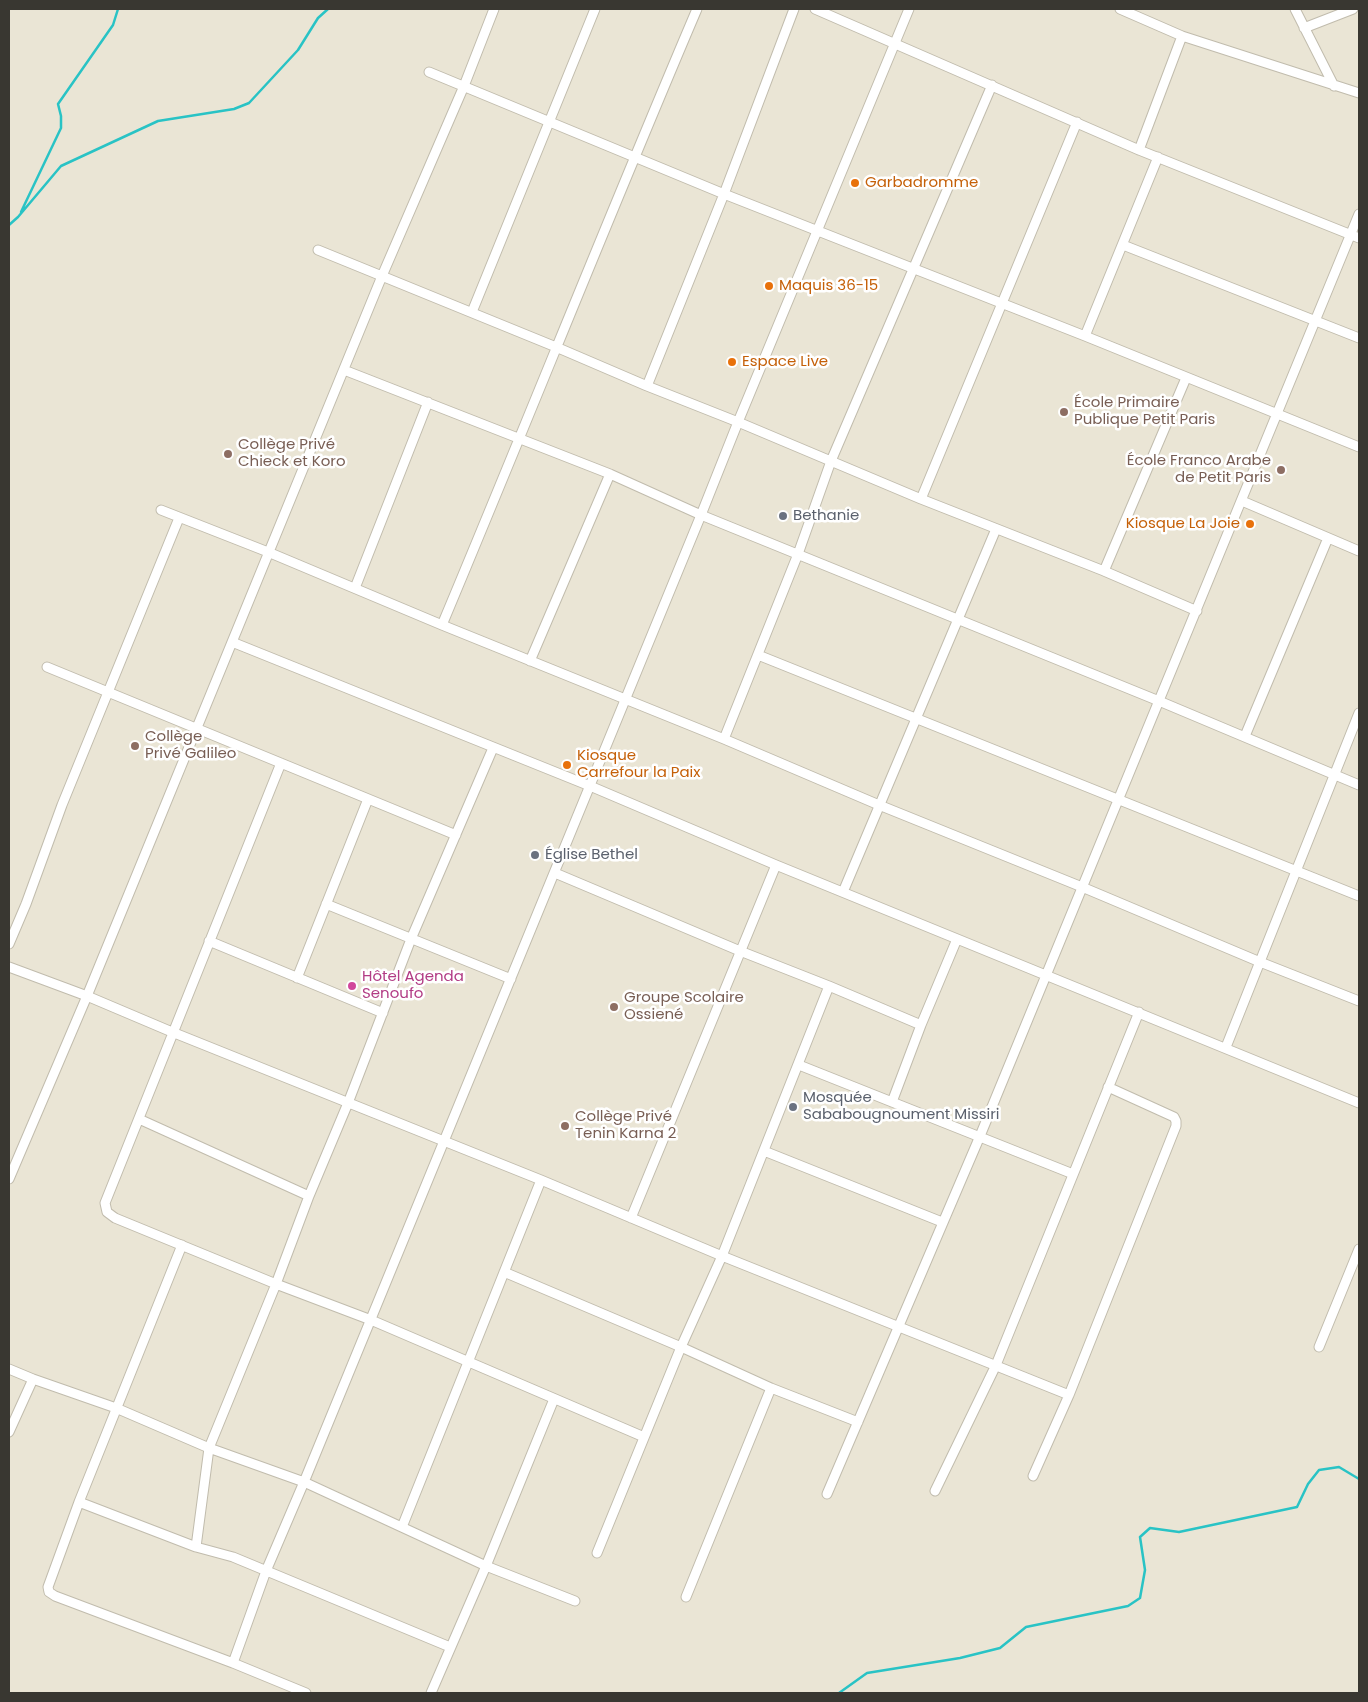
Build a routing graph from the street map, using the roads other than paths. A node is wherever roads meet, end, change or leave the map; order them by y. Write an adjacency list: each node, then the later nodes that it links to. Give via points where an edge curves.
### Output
1 (494, 9): 15 (street)
2 (595, 9): 18 (street)
3 (697, 9): 22 (street)
4 (794, 9): 23 (street)
5 (815, 9): 12 (street)
6 (909, 9): 12 (street)
7 (1120, 9): 11 (street)
8 (1295, 9): 10 (street)
9 (1353, 9): 10 (street)
10 (1304, 28): 16 (street)
11 (1182, 36): 16 (street); 20 (street)
12 (895, 44): 14 (street); 25 (street)
13 (429, 72): 15 (street)
14 (992, 85): 19 (street); 29 (street)
15 (464, 86): 18 (street); 30 (street)
16 (1334, 86): 17 (street)
17 (1359, 93)
18 (549, 122): 22 (street); 32 (street)
19 (1077, 122): 20 (street); 31 (street)
20 (1139, 150): 21 (street)
21 (1158, 156): 26 (street); 27 (street)
22 (634, 157): 23 (street); 36 (street)
23 (724, 194): 25 (street); 39 (street)
24 (1359, 214): 26 (street)
25 (818, 230): 29 (street); 42 (street)
26 (1355, 236): 33 (street)
27 (1123, 245): 33 (street); 34 (street)
28 (318, 250): 30 (street)
29 (914, 269): 31 (street); 45 (street)
30 (382, 276): 32 (street); 37 (street)
31 (1002, 304): 34 (street); 47 (street)
32 (472, 312): 36 (street)
33 (1316, 320): 35 (street); 41 (street)
34 (1085, 336): 38 (street)
35 (1359, 338)
36 (556, 347): 39 (street); 43 (street)
37 (344, 370): 40 (street); 55 (street)
38 (1186, 378): 41 (street); 57 (street)
39 (647, 386): 42 (street)
40 (428, 402): 43 (street); 58 (street)
41 (1277, 414): 44 (street); 48 (street)
42 (738, 422): 45 (street); 50 (street)
43 (520, 440): 46 (street); 61 (street)
44 (1359, 447)
45 (831, 461): 47 (street); 56 (street)
46 (610, 474): 50 (street); 64 (street)
47 (921, 499): 52 (street)
48 (1242, 501): 53 (street); 59 (street)
49 (160, 510): 51 (street)
50 (702, 515): 56 (street); 67 (street)
51 (179, 518): 55 (street); 66 (street)
52 (996, 529): 57 (street); 60 (street)
53 (1328, 538): 54 (street); 72 (street)
54 (1359, 551)
55 (268, 552): 58 (street); 62 (street)
56 (798, 554): 60 (street); 63 (street)
57 (1104, 571): 59 (street)
58 (355, 588): 61 (street)
59 (1196, 611): 68 (street)
60 (959, 619): 68 (street); 70 (street)
61 (442, 625): 64 (street)
62 (232, 642): 71 (street); 74 (street)
63 (758, 655): 70 (street); 73 (street)
64 (530, 661): 67 (street)
65 (47, 667): 66 (street)
66 (108, 694): 71 (street); 93 (street)
67 (626, 699): 73 (street); 78 (street)
68 (1159, 701): 72 (street); 79 (street)
69 (1359, 713): 76 (street)
70 (918, 719): 79 (street); 81 (street)
71 (197, 729): 75 (street); 101 (street)
72 (1245, 736): 76 (street)
73 (724, 739): 81 (street)
74 (493, 748): 78 (street); 82 (street)
75 (281, 763): 80 (street); 92 (street)
76 (1335, 775): 77 (street); 84 (street)
77 (1359, 785)
78 (590, 786): 83 (street); 85 (street)
79 (1118, 798): 84 (street); 86 (street)
80 (368, 799): 82 (street); 89 (street)
81 (879, 806): 86 (street); 87 (street)
82 (456, 835): 90 (street)
83 (776, 865): 87 (street); 94 (street)
84 (1296, 872): 88 (street); 95 (street)
85 (555, 873): 94 (street); 99 (street)
86 (1082, 887): 95 (street); 97 (street)
87 (843, 892): 91 (street)
88 (1359, 896)
89 (326, 904): 90 (street); 98 (street)
90 (411, 939): 99 (street); 104 (street)
91 (957, 939): 97 (street); 105 (street)
92 (209, 941): 98 (street); 106 (street)
93 (9, 944)
94 (740, 952): 100 (street); 121 (street)
95 (1260, 962): 102 (street); 107 (street)
96 (9, 967): 101 (street)
97 (1047, 974): 103 (street); 114 (street)
98 (297, 978): 104 (street)
99 (511, 980): 115 (street)
100 (829, 986): 105 (street); 108 (street)
101 (87, 996): 106 (street); 118 (street)
102 (1359, 1002)
103 (1138, 1012): 107 (street); 109 (street)
104 (383, 1013): 111 (street)
105 (921, 1025): 110 (street)
106 (172, 1032): 111 (street); 113 (street)
107 (1226, 1048): 112 (street)
108 (799, 1064): 110 (street); 116 (street)
109 (1108, 1087): 117 (street); 137 (street, via 1170,1115 1176,1121)
110 (892, 1102): 114 (street)
111 (348, 1103): 115 (street); 120 (street)
112 (1359, 1103)
113 (139, 1119): 120 (street); 123 (street, via 105,1203 107,1212 114,1218)
114 (980, 1136): 117 (street); 122 (street)
115 (445, 1141): 119 (street); 128 (street)
116 (764, 1151): 122 (street); 125 (street)
117 (1072, 1174): 133 (street)
118 (9, 1179)
119 (541, 1180): 121 (street); 126 (street)
120 (309, 1196): 127 (street)
121 (632, 1218): 125 (street)
122 (942, 1222): 129 (street)
123 (182, 1245): 127 (street); 139 (street)
124 (1359, 1249): 131 (street)
125 (722, 1256): 129 (street); 130 (street)
126 (504, 1272): 130 (street); 132 (street)
127 (276, 1284): 128 (street); 143 (street)
128 (371, 1320): 132 (street); 145 (street)
129 (899, 1326): 133 (street); 140 (street)
130 (681, 1347): 136 (street); 142 (street)
131 (1320, 1347)
132 (467, 1362): 138 (street); 149 (street)
133 (996, 1366): 137 (street); 146 (street)
134 (9, 1369): 135 (street)
135 (33, 1379): 139 (street); 141 (street)
136 (771, 1388): 140 (street); 154 (street)
137 (1069, 1395): 144 (street)
138 (554, 1399): 142 (street); 152 (street)
139 (116, 1408): 143 (street); 148 (street)
140 (858, 1422): 147 (street)
141 (9, 1432)
142 (644, 1437): 151 (street)
143 (209, 1448): 145 (street); 150 (street)
144 (1033, 1476)
145 (304, 1482): 149 (street); 153 (street)
146 (935, 1490)
147 (828, 1494)
148 (79, 1502): 150 (street); 157 (street, via 48,1587 49,1592)
149 (402, 1527): 152 (street)
150 (196, 1547): 153 (street, via 233,1557)
151 (597, 1553)
152 (486, 1566): 155 (street); 156 (street)
153 (266, 1571): 156 (street); 157 (street)
154 (686, 1597)
155 (575, 1601)
156 (450, 1646): 159 (street)
157 (233, 1664): 158 (street)
158 (306, 1693)
159 (431, 1693)

